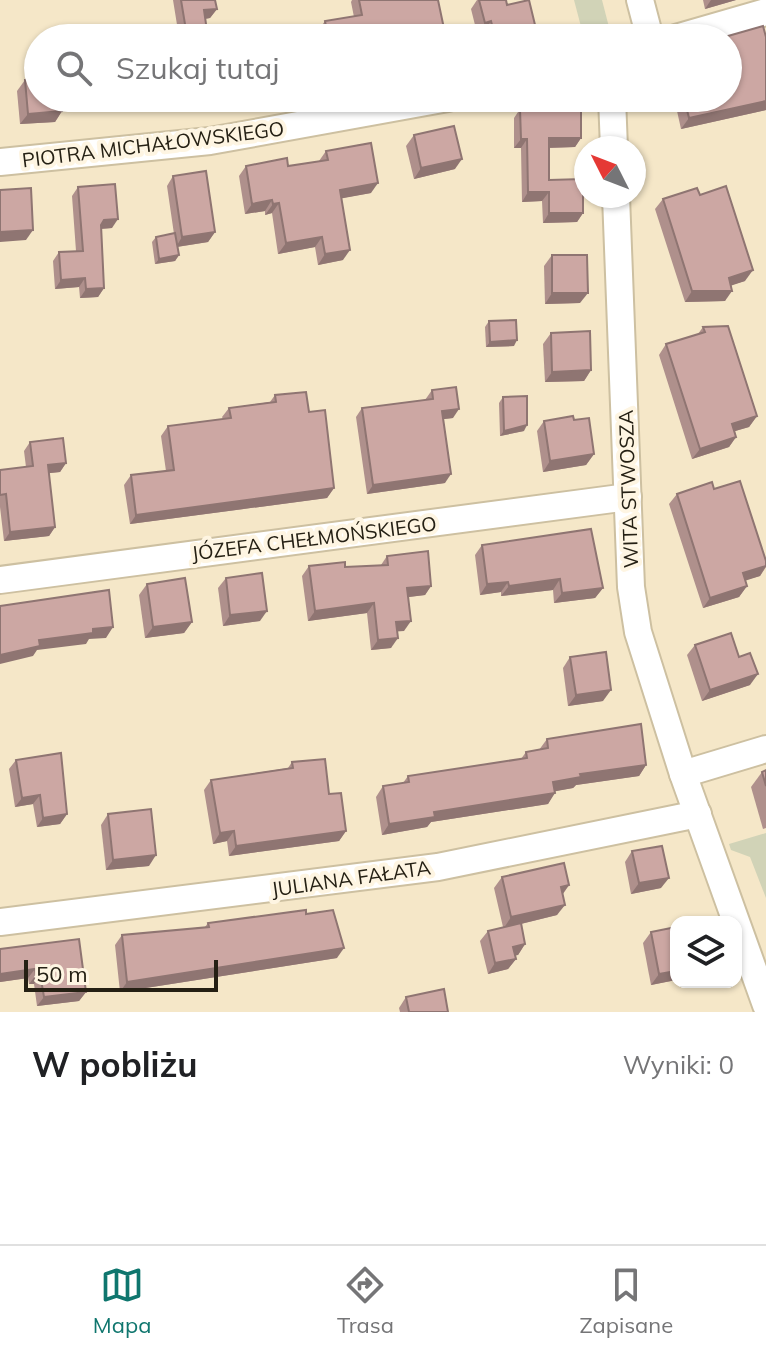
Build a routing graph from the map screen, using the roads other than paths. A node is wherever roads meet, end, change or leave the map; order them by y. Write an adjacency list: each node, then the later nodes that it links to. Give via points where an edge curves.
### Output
1 (640, 0): 3 (street)
2 (766, 12): 4 (street)
3 (646, 24)
4 (724, 24)
5 (371, 112): 8 (street, PIOTRA MICHAŁOWSKIEGO, via 210,141)
6 (613, 112): 7 (street)
7 (614, 136)
8 (0, 162)
9 (616, 208): 10 (street, WITA STWOSZA)
10 (628, 497): 11 (street, JÓZEFA CHEŁMOŃSKIEGO); 13 (street, WITA STWOSZA, via 638,632)
11 (0, 580)
12 (766, 749): 13 (street)
13 (683, 774): 14 (street, WITA STWOSZA)
14 (698, 814): 15 (street, JULIANA FAŁATA, via 438,867); 16 (street, WITA STWOSZA)
15 (0, 922)
16 (766, 1005)

